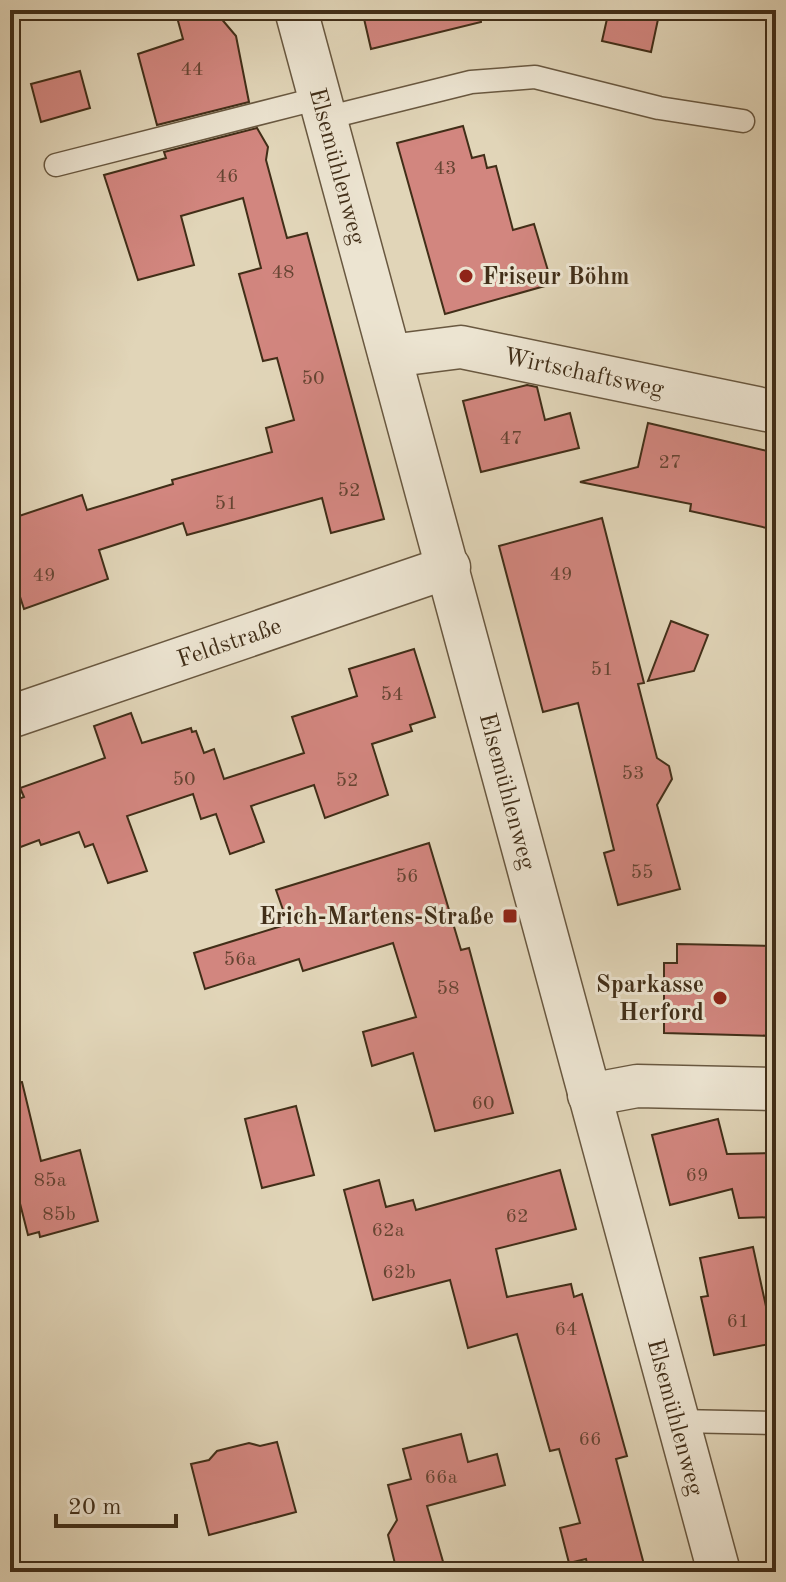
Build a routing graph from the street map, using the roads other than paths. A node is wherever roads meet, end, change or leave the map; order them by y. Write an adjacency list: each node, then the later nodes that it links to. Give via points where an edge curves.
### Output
1 (296, 10): 2 (street, Elsemühlenweg)
2 (323, 108): 3 (lane, via 471,82 535,77 659,108); 4 (lane); 5 (street, Elsemühlenweg)
3 (743, 121)
4 (56, 165)
5 (390, 356): 6 (street, Wirtschaftsweg, via 461,347); 7 (street, Elsemühlenweg)
6 (776, 412)
7 (449, 567): 8 (street, Feldstraße); 10 (street, Elsemühlenweg)
8 (10, 717)
9 (776, 1089): 10 (street, via 637,1086)
10 (589, 1095): 11 (street, Elsemühlenweg)
11 (677, 1421): 12 (lane); 13 (street, Elsemühlenweg)
12 (776, 1423)
13 (719, 1572)

